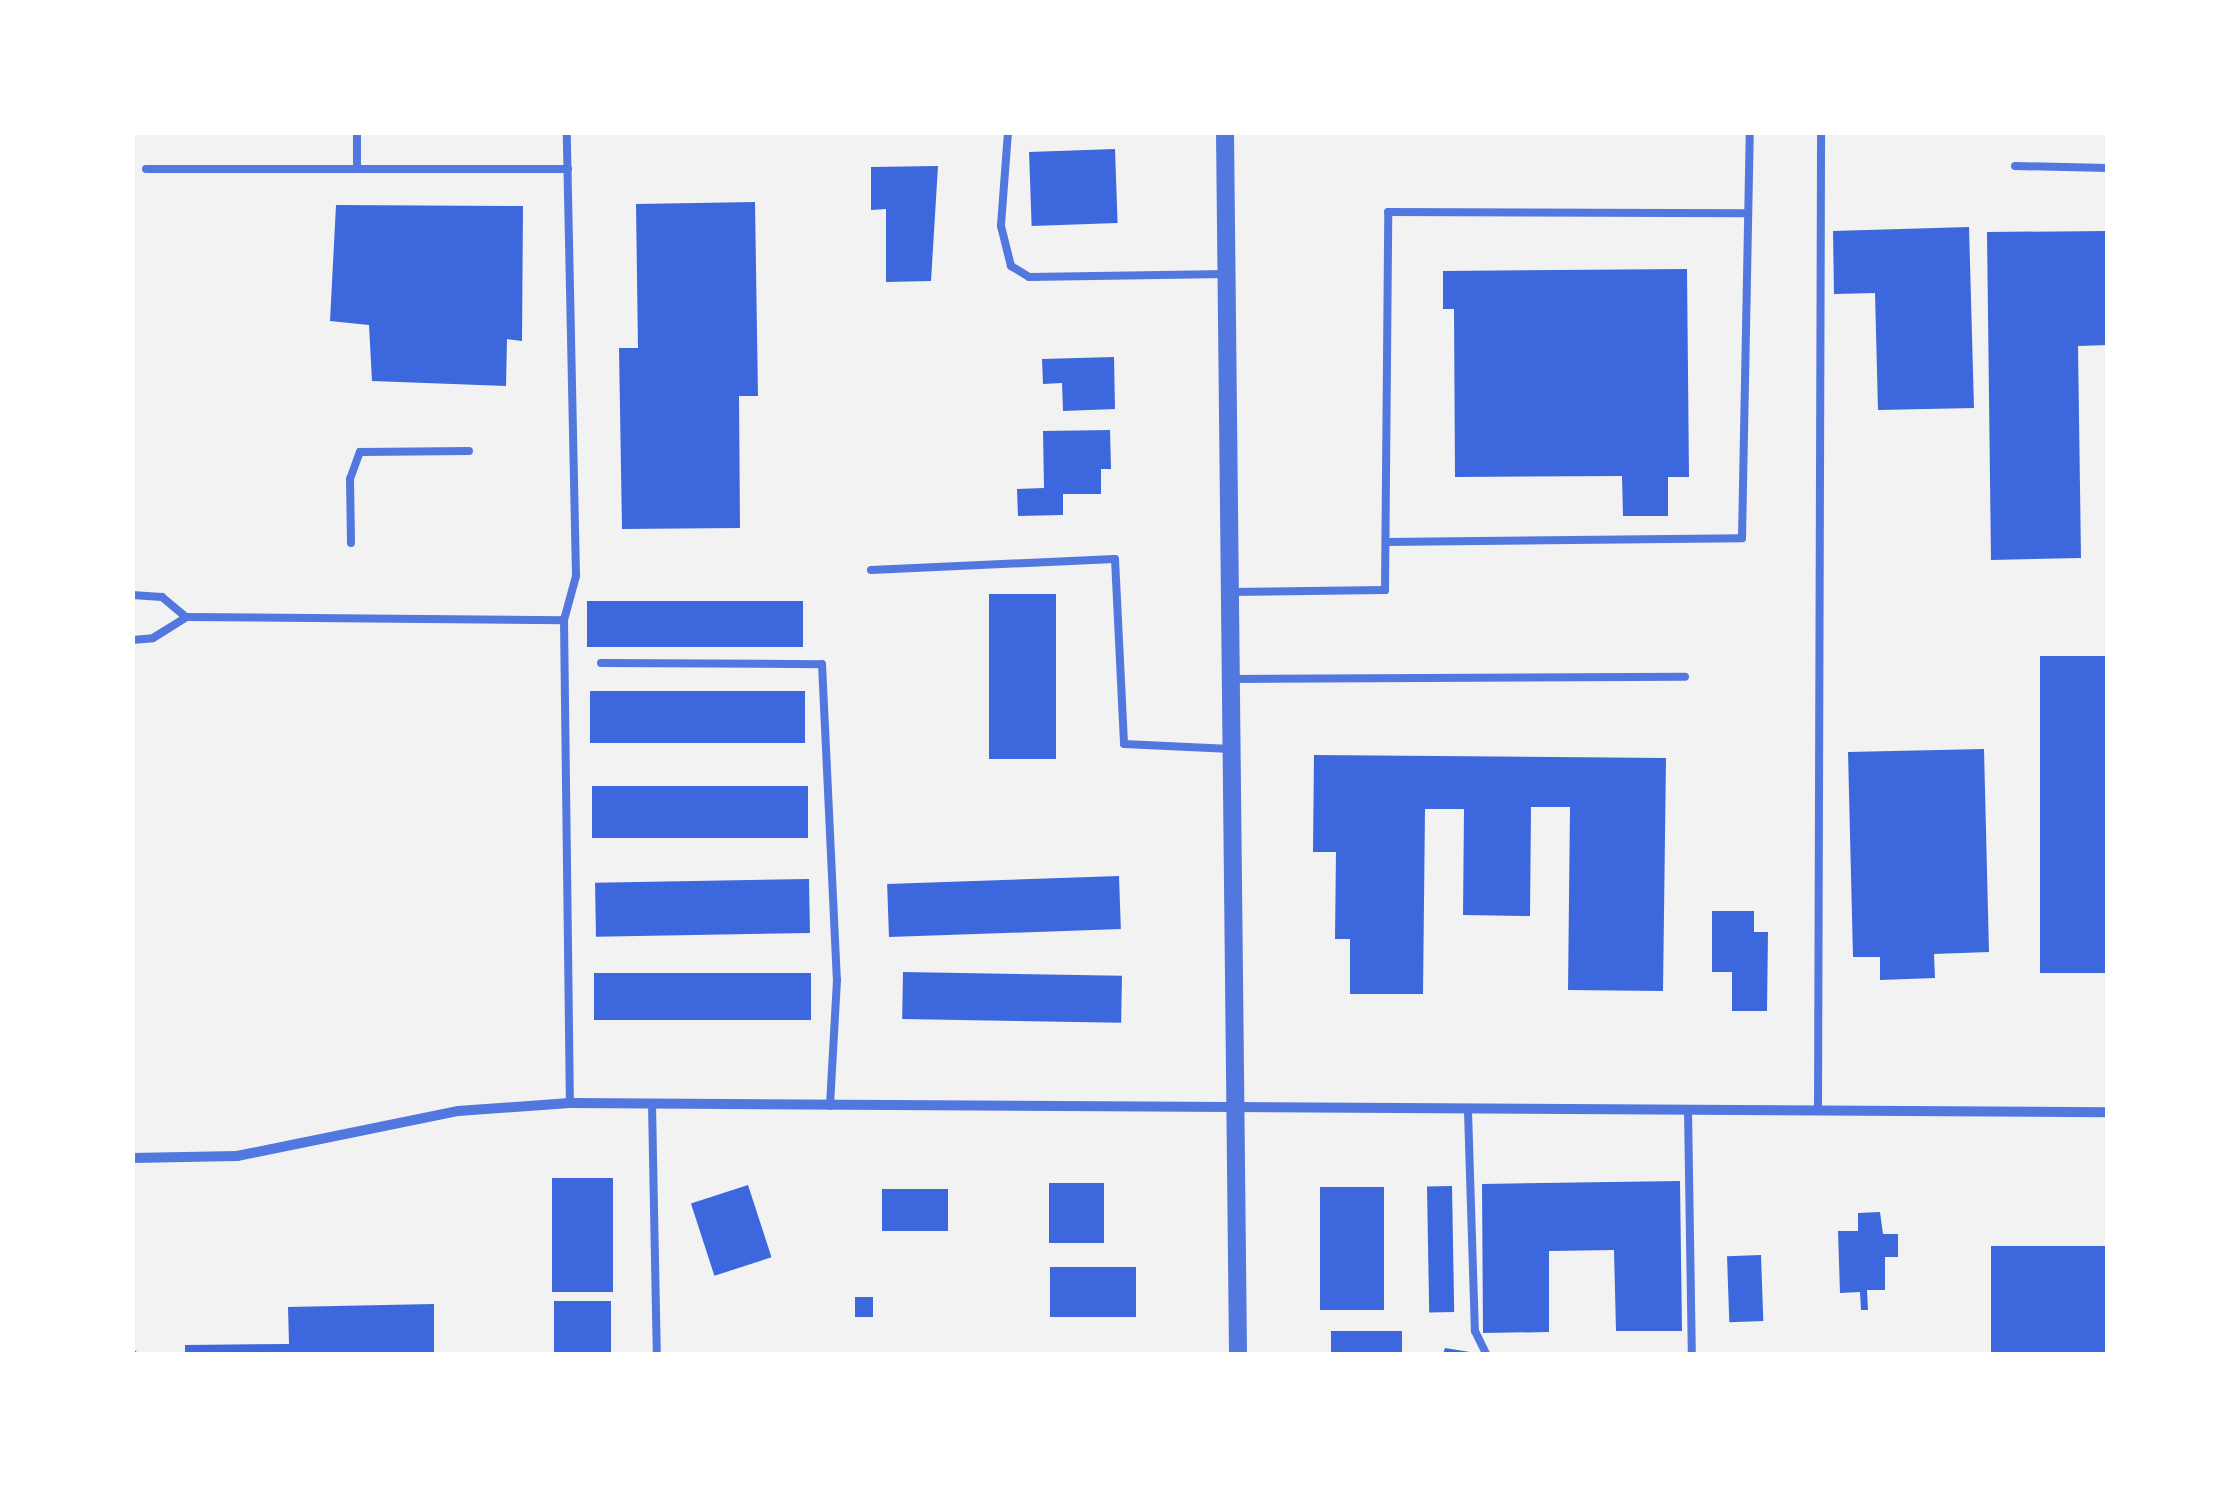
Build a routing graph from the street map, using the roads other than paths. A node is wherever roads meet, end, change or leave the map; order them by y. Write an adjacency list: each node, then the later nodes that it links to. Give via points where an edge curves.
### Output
1 (357, 132): 10 (lane)
2 (567, 132): 11 (lane)
3 (1008, 132): 13 (lane, via 1001,226 1011,266 1028,278)
4 (1225, 132): 13 (street)
5 (1750, 132): 12 (lane)
6 (1821, 132): 33 (lane)
7 (2015, 166): 8 (lane)
8 (2108, 168)
9 (146, 169): 10 (lane)
10 (357, 169): 11 (lane)
11 (568, 169): 21 (lane, via 576,576)
12 (1747, 214): 15 (lane, via 1742,538); 15 (lane, via 1388,212)
13 (1226, 274): 18 (street)
14 (468, 451): 16 (lane, via 360,452 350,479)
15 (1386, 542): 18 (lane, via 1385,590)
16 (351, 543)
17 (872, 570): 26 (lane, via 1115,559 1124,744)
18 (1230, 592): 25 (street)
19 (132, 595): 20 (lane, via 162,597)
20 (186, 617): 21 (lane); 22 (lane, via 153,638)
21 (564, 620): 27 (lane)
22 (132, 640)
23 (601, 663): 29 (lane, via 822,664 837,980)
24 (1686, 677): 25 (lane)
25 (1232, 679): 26 (street)
26 (1233, 749): 31 (street)
27 (570, 1103): 28 (street); 35 (street, via 458,1111 236,1156)
28 (652, 1104): 29 (street); 36 (lane)
29 (830, 1106): 31 (street)
30 (1688, 1110): 32 (street); 33 (street); 39 (lane)
31 (1234, 1111): 32 (street); 37 (street)
32 (1468, 1111): 38 (lane, via 1475,1332)
33 (1818, 1111): 34 (street)
34 (2108, 1112)
35 (132, 1158)
36 (657, 1354)
37 (1238, 1354)
38 (1486, 1354)
39 (1692, 1354)

